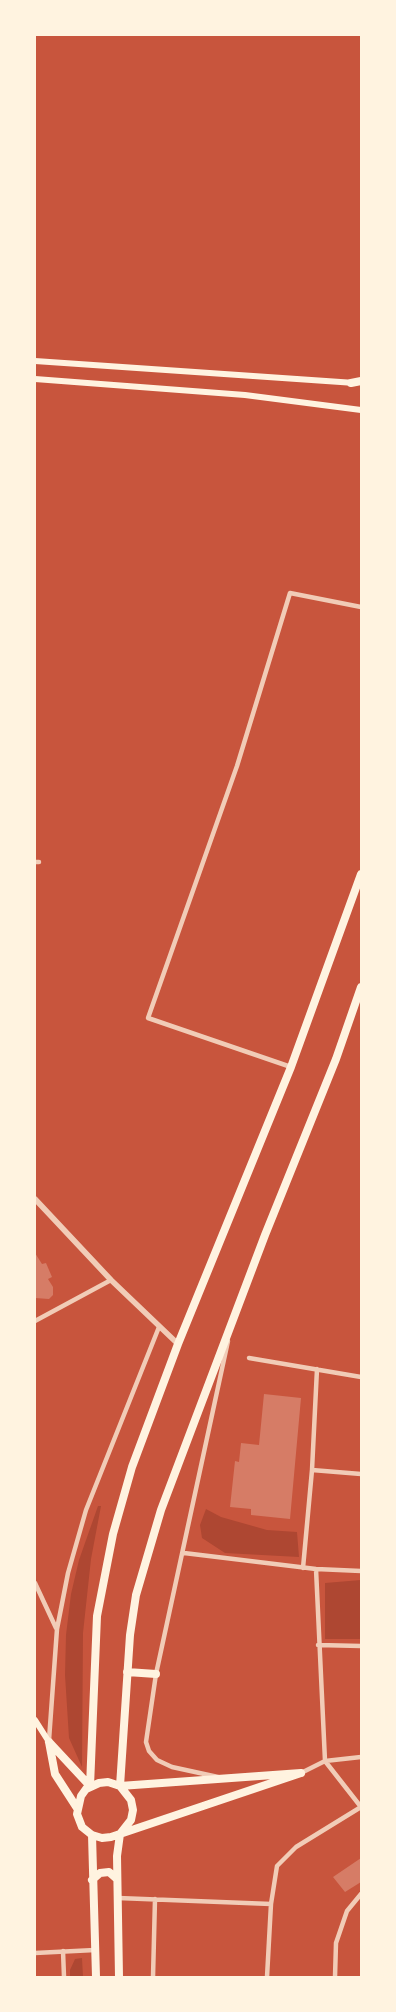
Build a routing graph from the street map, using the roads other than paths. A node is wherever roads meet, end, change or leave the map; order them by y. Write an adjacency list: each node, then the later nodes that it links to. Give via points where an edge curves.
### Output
1 (35, 361): 4 (main road)
2 (35, 379): 5 (main road, via 245,395)
3 (361, 382): 4 (main road)
4 (351, 383)
5 (361, 410)
6 (361, 607): 9 (street, via 290,593 237,766 148,1018)
7 (361, 874): 9 (main road)
8 (361, 987): 13 (main road)
9 (291, 1068): 15 (main road)
10 (35, 1198): 11 (street)
11 (111, 1280): 12 (street); 14 (street)
12 (35, 1322)
13 (232, 1322): 21 (street); 29 (main road, via 158,1518 136,1595)
14 (160, 1327): 15 (street); 26 (street, via 86,1510 68,1573)
15 (178, 1344): 37 (main road, via 132,1467 102,1582 96,1616)
16 (249, 1358): 17 (street)
17 (317, 1369): 18 (street); 19 (street)
18 (361, 1377)
19 (312, 1470): 20 (street); 22 (street)
20 (361, 1474)
21 (184, 1553): 22 (street); 30 (street)
22 (303, 1568): 23 (street)
23 (316, 1569): 24 (street); 27 (street)
24 (361, 1571)
25 (35, 1583): 26 (street)
26 (57, 1629): 32 (street)
27 (318, 1645): 28 (street); 34 (street)
28 (361, 1646)
29 (127, 1672): 30 (main road); 38 (main road)
30 (156, 1674): 36 (street, via 147,1728 149,1751 157,1760 172,1767)
31 (35, 1720): 32 (main road)
32 (49, 1742): 37 (main road); 40 (main road, via 55,1774)
33 (361, 1757): 34 (street)
34 (325, 1761): 35 (street); 39 (street)
35 (301, 1773): 36 (main road); 41 (main road)
36 (222, 1778): 38 (main road)
37 (90, 1786): 38 (main road, via 103,1782); 40 (main road, via 81,1796)
38 (120, 1786): 41 (main road, via 133,1810 131,1820)
39 (361, 1807): 48 (street, via 296,1846 277,1866)
40 (77, 1808): 42 (main road, via 80,1822)
41 (120, 1834): 42 (main road, via 107,1838); 43 (main road)
42 (92, 1835): 44 (main road)
43 (117, 1879): 44 (main road, via 109,1872 100,1873); 46 (main road)
44 (92, 1880): 49 (main road)
45 (361, 1894): 57 (street, via 347,1911 336,1943)
46 (118, 1898): 47 (street); 54 (main road)
47 (155, 1899): 48 (street); 55 (street)
48 (271, 1904): 56 (street)
49 (95, 1950): 50 (street); 53 (main road)
50 (63, 1951): 51 (street); 52 (street)
51 (35, 1953)
52 (64, 1977)
53 (96, 1977)
54 (119, 1977)
55 (153, 1977)
56 (267, 1977)
57 (335, 1977)

